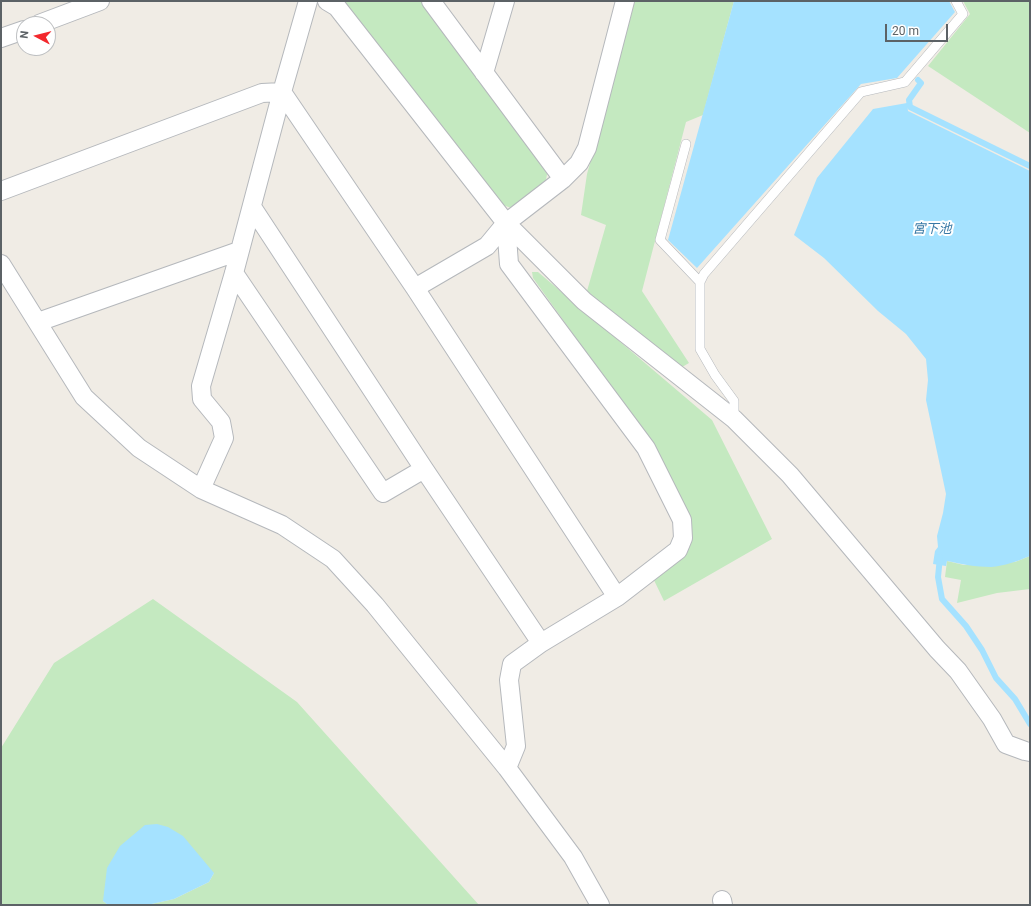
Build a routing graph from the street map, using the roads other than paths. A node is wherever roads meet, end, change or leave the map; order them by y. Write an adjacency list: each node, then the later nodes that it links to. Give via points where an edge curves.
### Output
1 (100, 1): 8 (street)
2 (308, 1): 12 (street)
3 (327, 1): 17 (street, via 337,7)
4 (431, 1): 11 (street)
5 (505, 1): 11 (street)
6 (625, 1): 14 (street, via 587,148 579,163)
7 (956, 1): 21 (lane, via 963,14 905,82 861,92 704,274)
8 (56, 18)
9 (16, 33): 10 (street)
10 (1, 38)
11 (484, 73): 14 (street)
12 (282, 92): 15 (street, via 262,93); 16 (street); 22 (street)
13 (686, 144): 21 (lane, via 660,240)
14 (563, 179): 17 (street)
15 (1, 191)
16 (252, 207): 18 (street); 25 (street)
17 (506, 223): 22 (street, via 487,246); 24 (street, via 584,301); 27 (street, via 509,264 646,448 682,520 683,538 678,550)
18 (240, 251): 20 (street); 23 (street)
19 (1, 264): 23 (street)
20 (234, 273): 25 (street, via 383,492); 26 (street, via 201,386 202,399 221,422 224,438)
21 (700, 282): 24 (lane, via 700,348 734,401)
22 (414, 288): 27 (street)
23 (38, 322): 26 (street, via 84,396 139,448)
24 (734, 419): 29 (street, via 790,475 937,649 958,670 1006,744)
25 (424, 468): 28 (street)
26 (201, 489): 30 (street, via 282,525 333,559 374,605)
27 (617, 597): 28 (street)
28 (541, 643): 30 (street, via 512,664 509,680 516,746)
29 (1030, 752)
30 (507, 768): 31 (street, via 573,857)
31 (600, 905)

